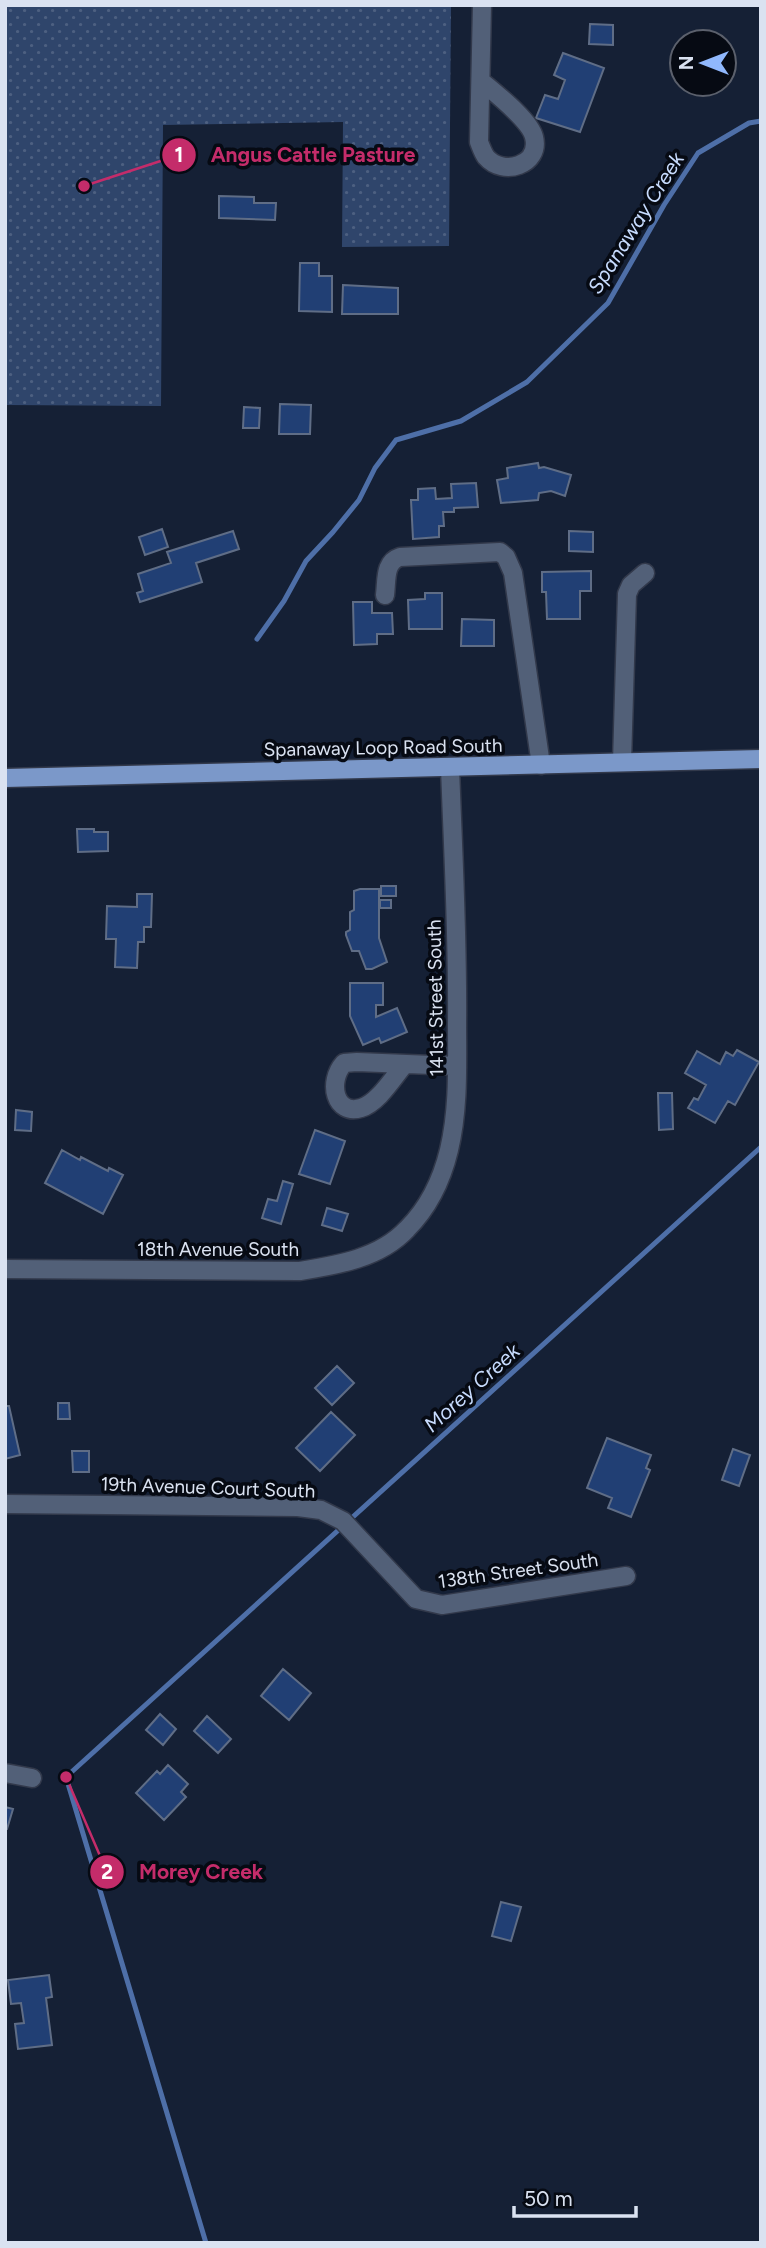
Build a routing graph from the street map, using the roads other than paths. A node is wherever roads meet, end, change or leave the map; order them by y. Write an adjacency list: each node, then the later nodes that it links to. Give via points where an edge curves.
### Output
1 (482, 5): 2 (street)
2 (481, 81): 2 (street, via 534,136 534,152 524,163 512,168 496,165 485,156 479,142)
3 (645, 573): 6 (street, via 627,594)
4 (385, 595): 7 (street, via 393,559 500,552 506,557 513,573)
5 (761, 759): 6 (main road, Spanaway Loop Road South)
6 (622, 762): 7 (main road, Spanaway Loop Road South)
7 (541, 765): 8 (main road, Spanaway Loop Road South)
8 (450, 767): 9 (main road, Spanaway Loop Road South); 11 (street, 141st Street South)
9 (5, 778)
10 (404, 1065): 11 (street)
11 (457, 1066): 12 (street, 141st Street South, via 449,1151)
12 (416, 1220): 13 (street, 18th Avenue South, via 395,1240 366,1256 300,1271)
13 (5, 1269)
14 (5, 1504): 16 (street, 19th Avenue Court South, via 321,1510 343,1521)
15 (626, 1576): 16 (street, 138th Street South, via 442,1605)
16 (416, 1599)
17 (5, 1773): 18 (street)
18 (32, 1778)

